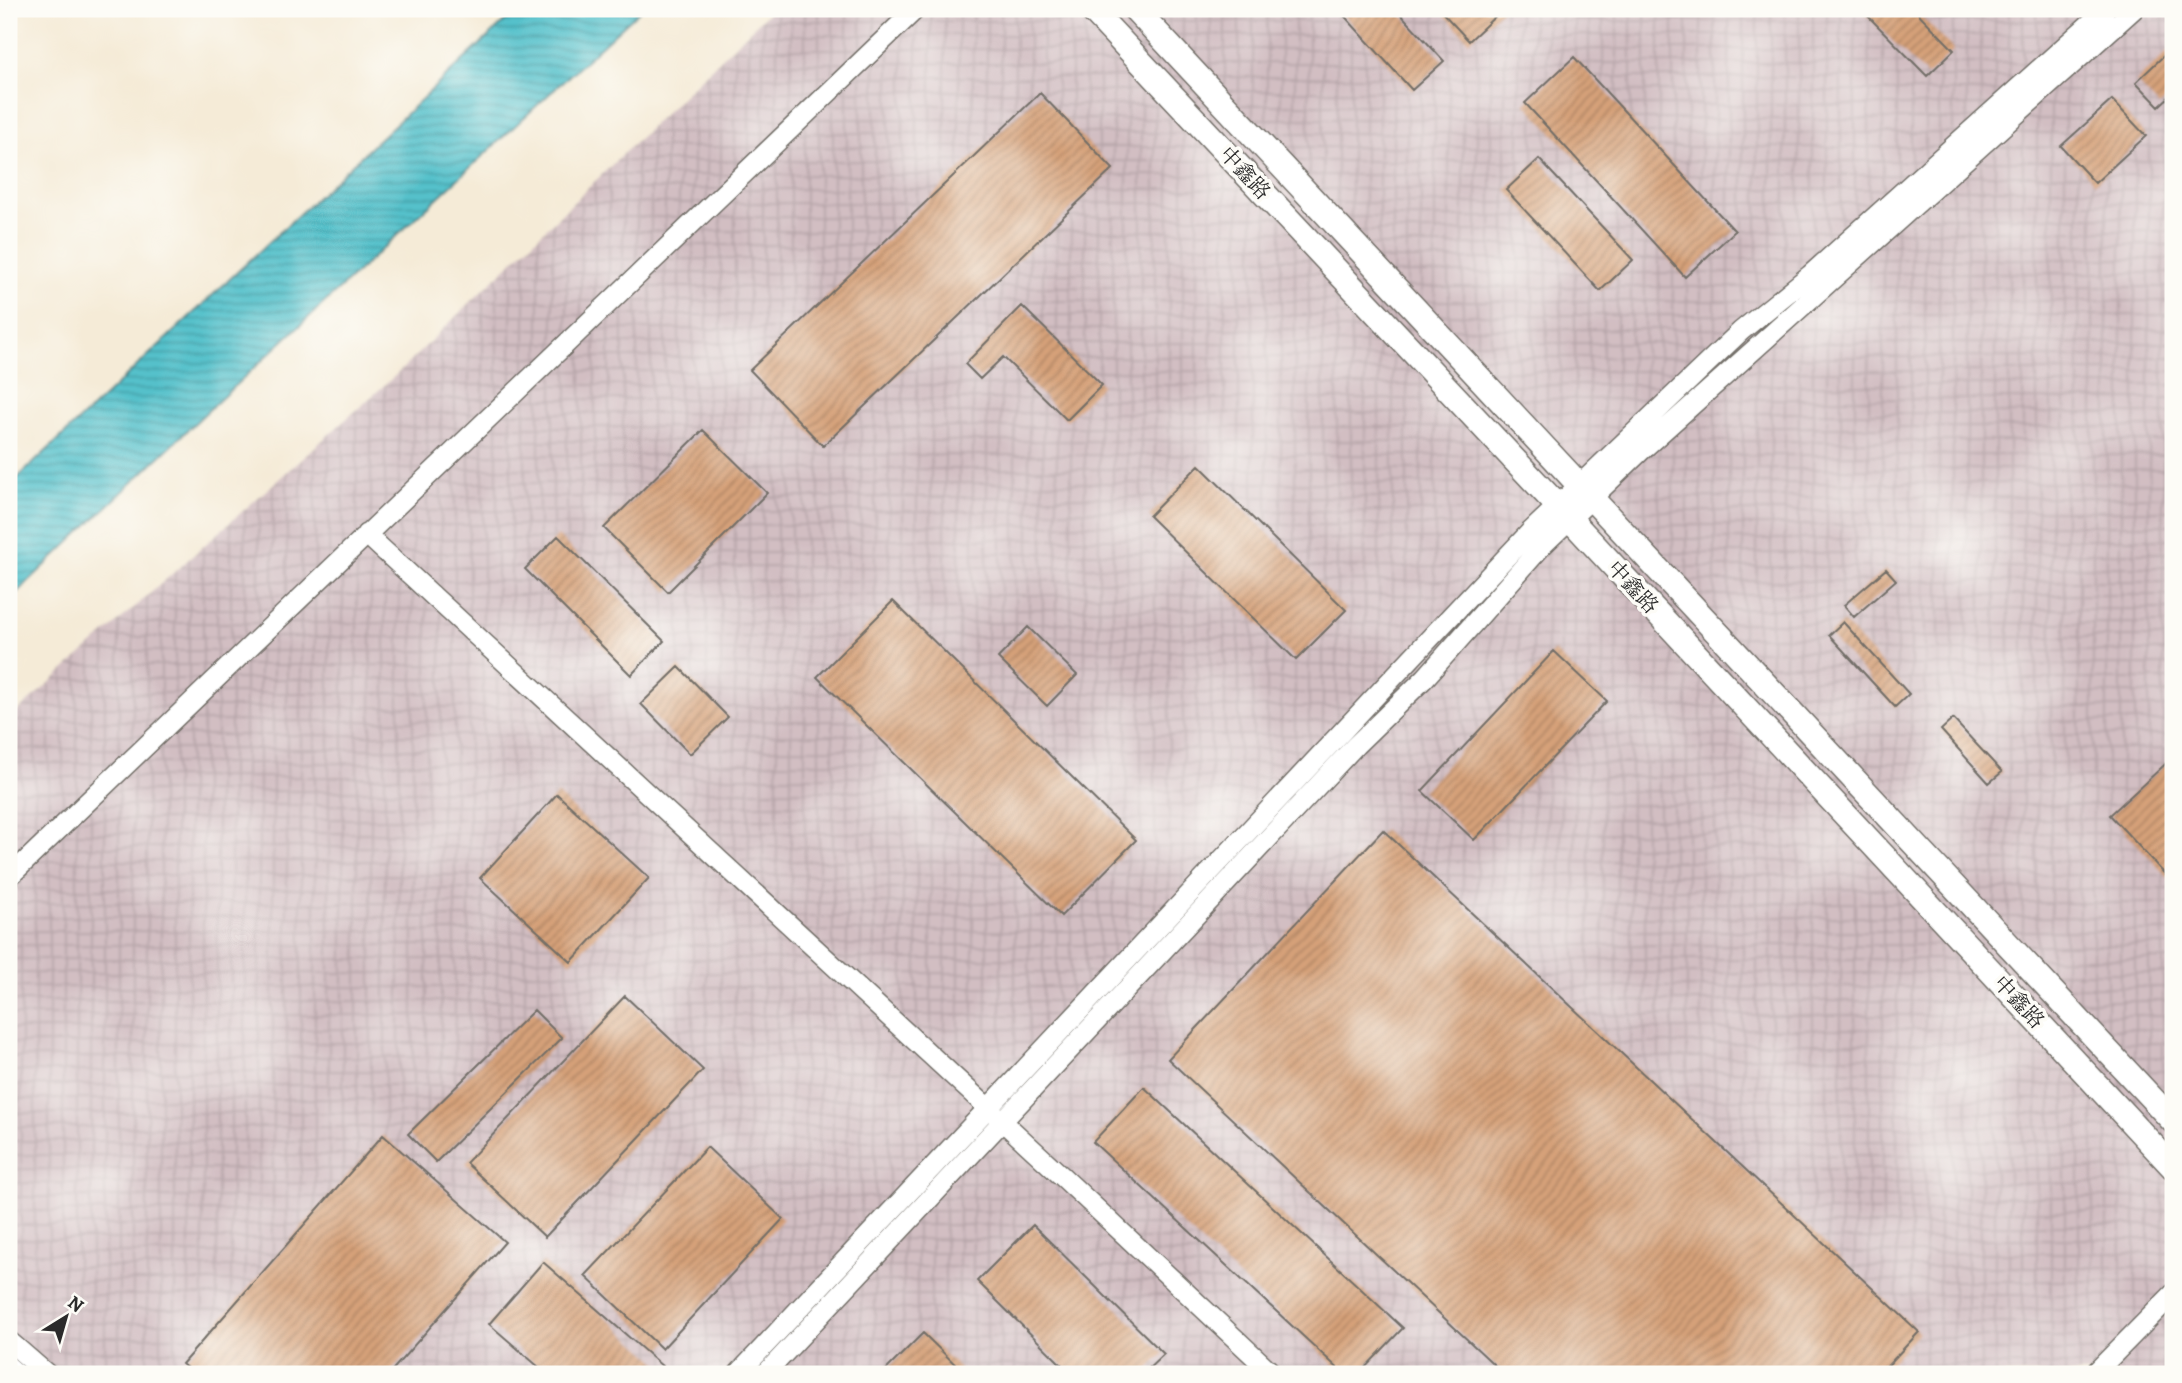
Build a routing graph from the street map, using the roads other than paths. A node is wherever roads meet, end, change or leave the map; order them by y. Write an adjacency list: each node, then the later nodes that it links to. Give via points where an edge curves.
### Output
1 (916, 9): 8 (street)
2 (1091, 9): 7 (main road, 中鑫路)
3 (1135, 9): 6 (main road, 中鑫路)
4 (2106, 9): 6 (street, via 1810,275 1741,331)
5 (2134, 9): 6 (street, via 1641,451)
6 (1586, 491): 7 (street); 11 (main road, 中鑫路)
7 (1563, 513): 10 (street, via 1528,533); 12 (main road, 中鑫路)
8 (366, 534): 9 (street); 10 (street)
9 (9, 877)
10 (995, 1116): 18 (street); 19 (street); 20 (street)
11 (2173, 1121)
12 (2173, 1167)
13 (2173, 1294): 21 (street)
14 (9, 1341): 17 (street)
15 (9, 1367): 16 (street)
16 (17, 1374)
17 (47, 1374)
18 (738, 1374)
19 (765, 1374)
20 (1273, 1374)
21 (2094, 1374)

